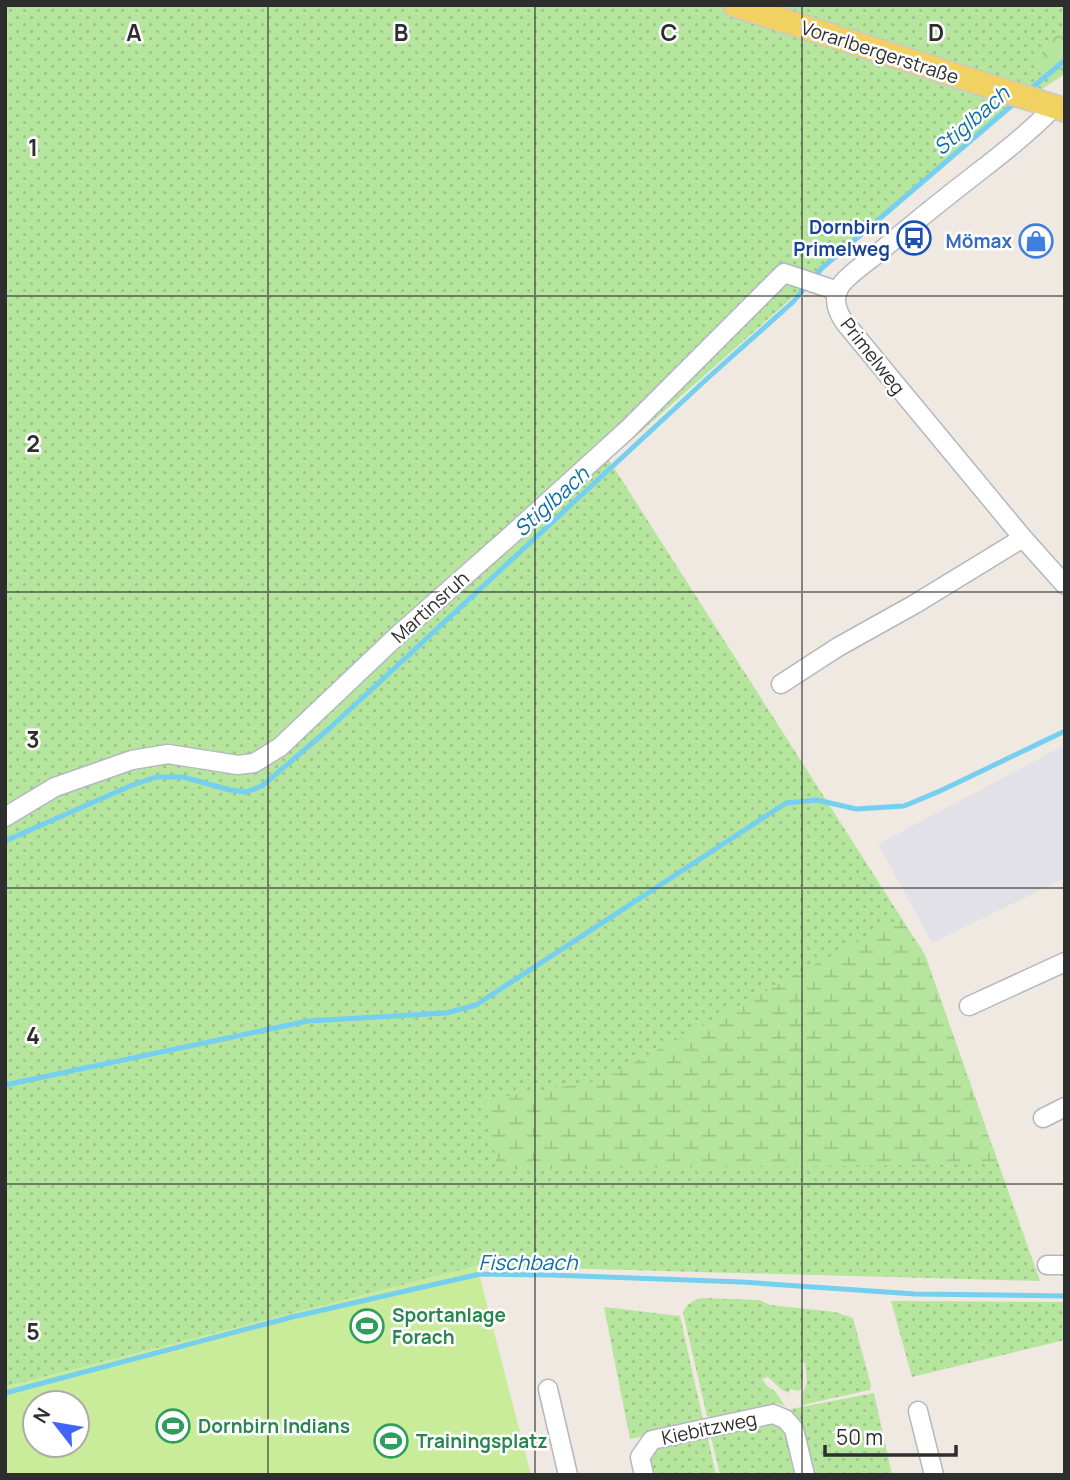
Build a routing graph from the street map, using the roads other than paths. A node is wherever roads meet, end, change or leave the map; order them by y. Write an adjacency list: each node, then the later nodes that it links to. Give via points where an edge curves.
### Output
1 (735, 5): 2 (main road, Vorarlbergerstraße)
2 (1057, 104): 3 (street, Primelweg, via 1018,141)
3 (830, 288): 4 (street, Primelweg, via 840,318); 7 (street, Martinsruh, via 784,274 628,429 397,635 280,747 254,764 167,754 132,760 55,787)
4 (1024, 538): 5 (street, Primelweg); 6 (street)
5 (1065, 584)
6 (780, 684)
7 (5, 817)
8 (1065, 962): 9 (street)
9 (969, 1006)
10 (1065, 1107): 11 (street)
11 (1043, 1118)
12 (548, 1389): 14 (street)
13 (918, 1411): 17 (street)
14 (568, 1475)
15 (644, 1475): 16 (street, Kiebitzweg, via 640,1457 652,1440 774,1414 794,1429)
16 (805, 1475)
17 (934, 1475)

